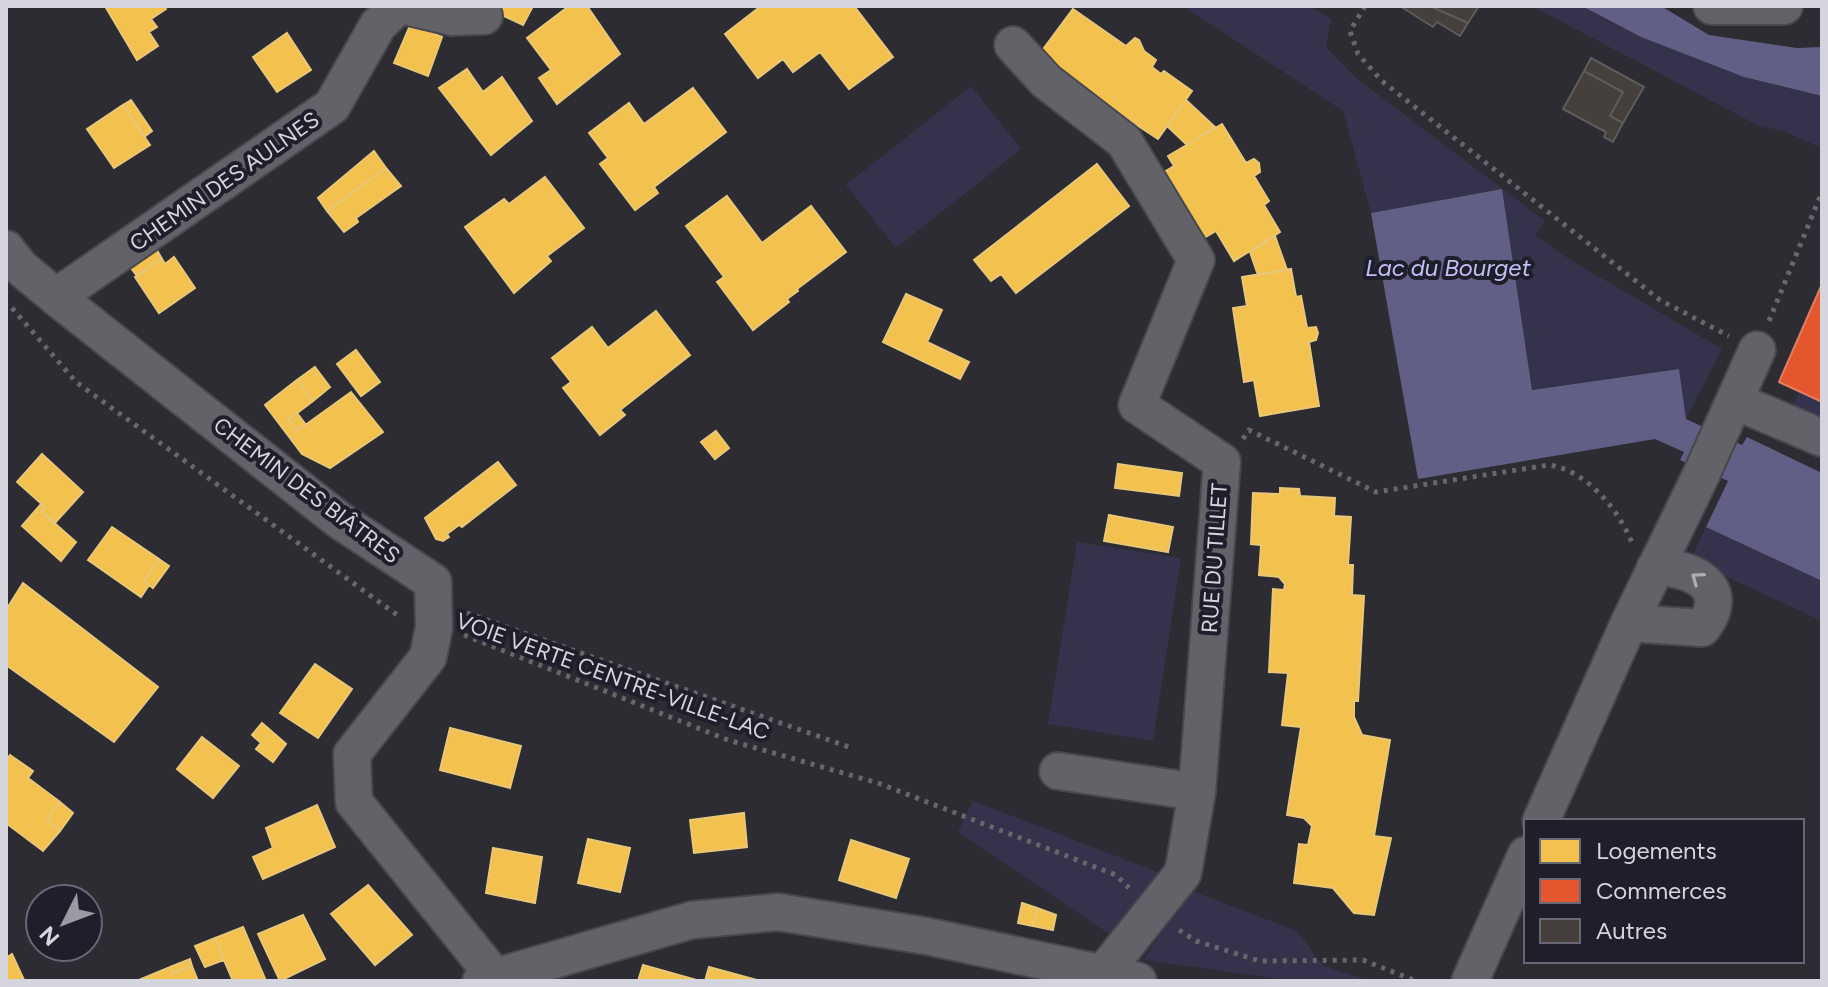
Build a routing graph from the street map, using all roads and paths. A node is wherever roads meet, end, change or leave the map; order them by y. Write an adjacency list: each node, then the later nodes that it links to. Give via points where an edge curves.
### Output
1 (398, 6): 10 (street, CHEMIN DES AULNES, via 378,25 332,106)
2 (405, 6): 6 (street, via 452,17)
3 (1365, 6): 12 (path, via 1350,31 1358,54 1382,81 1660,300)
4 (1784, 6): 5 (street)
5 (1716, 7)
6 (484, 16)
7 (1013, 45): 15 (street, RUE DU TILLET, via 1046,81 1124,141 1196,260 1137,405)
8 (1822, 192): 12 (path)
9 (11, 265): 10 (street, CHEMIN DES BIÂTRES)
10 (56, 297): 18 (street, CHEMIN DES BIÂTRES, via 339,520 433,582)
11 (6, 301): 18 (path, VOIE VERTE CENTRE-VILLE-LAC, via 76,382 403,619)
12 (1757, 350): 13 (street)
13 (1729, 414): 14 (street); 16 (street)
14 (1822, 438)
15 (1222, 462): 16 (path, via 1236,453 1249,430 1376,492 1563,467 1610,505 1634,549); 21 (street, RUE DU TILLET)
16 (1655, 568): 17 (street); 17 (street, one-way to 16, via 1691,630 1702,628 1711,617 1712,597 1695,575 1678,567)
17 (1629, 623): 22 (street)
18 (434, 628): 19 (path, via 464,612); 24 (path, VOIE VERTE CENTRE-VILLE-LAC, via 467,636 728,740 878,783 1116,875); 25 (street, CHEMIN DES BIÂTRES, via 428,657 352,754 354,802)
19 (852, 748)
20 (1058, 771): 21 (street)
21 (1197, 792): 24 (street, RUE DU TILLET, via 1183,873)
22 (1542, 819)
23 (1524, 860): 29 (street)
24 (1152, 911): 26 (street, RUE DU TILLET); 28 (path, VOIE VERTE CENTRE-VILLE-LAC, via 1196,941 1260,961 1363,960)
25 (488, 978): 26 (street, via 692,920 778,912 926,936)
26 (1099, 978): 27 (street)
27 (1138, 981)
28 (1416, 981)
29 (1470, 981)

